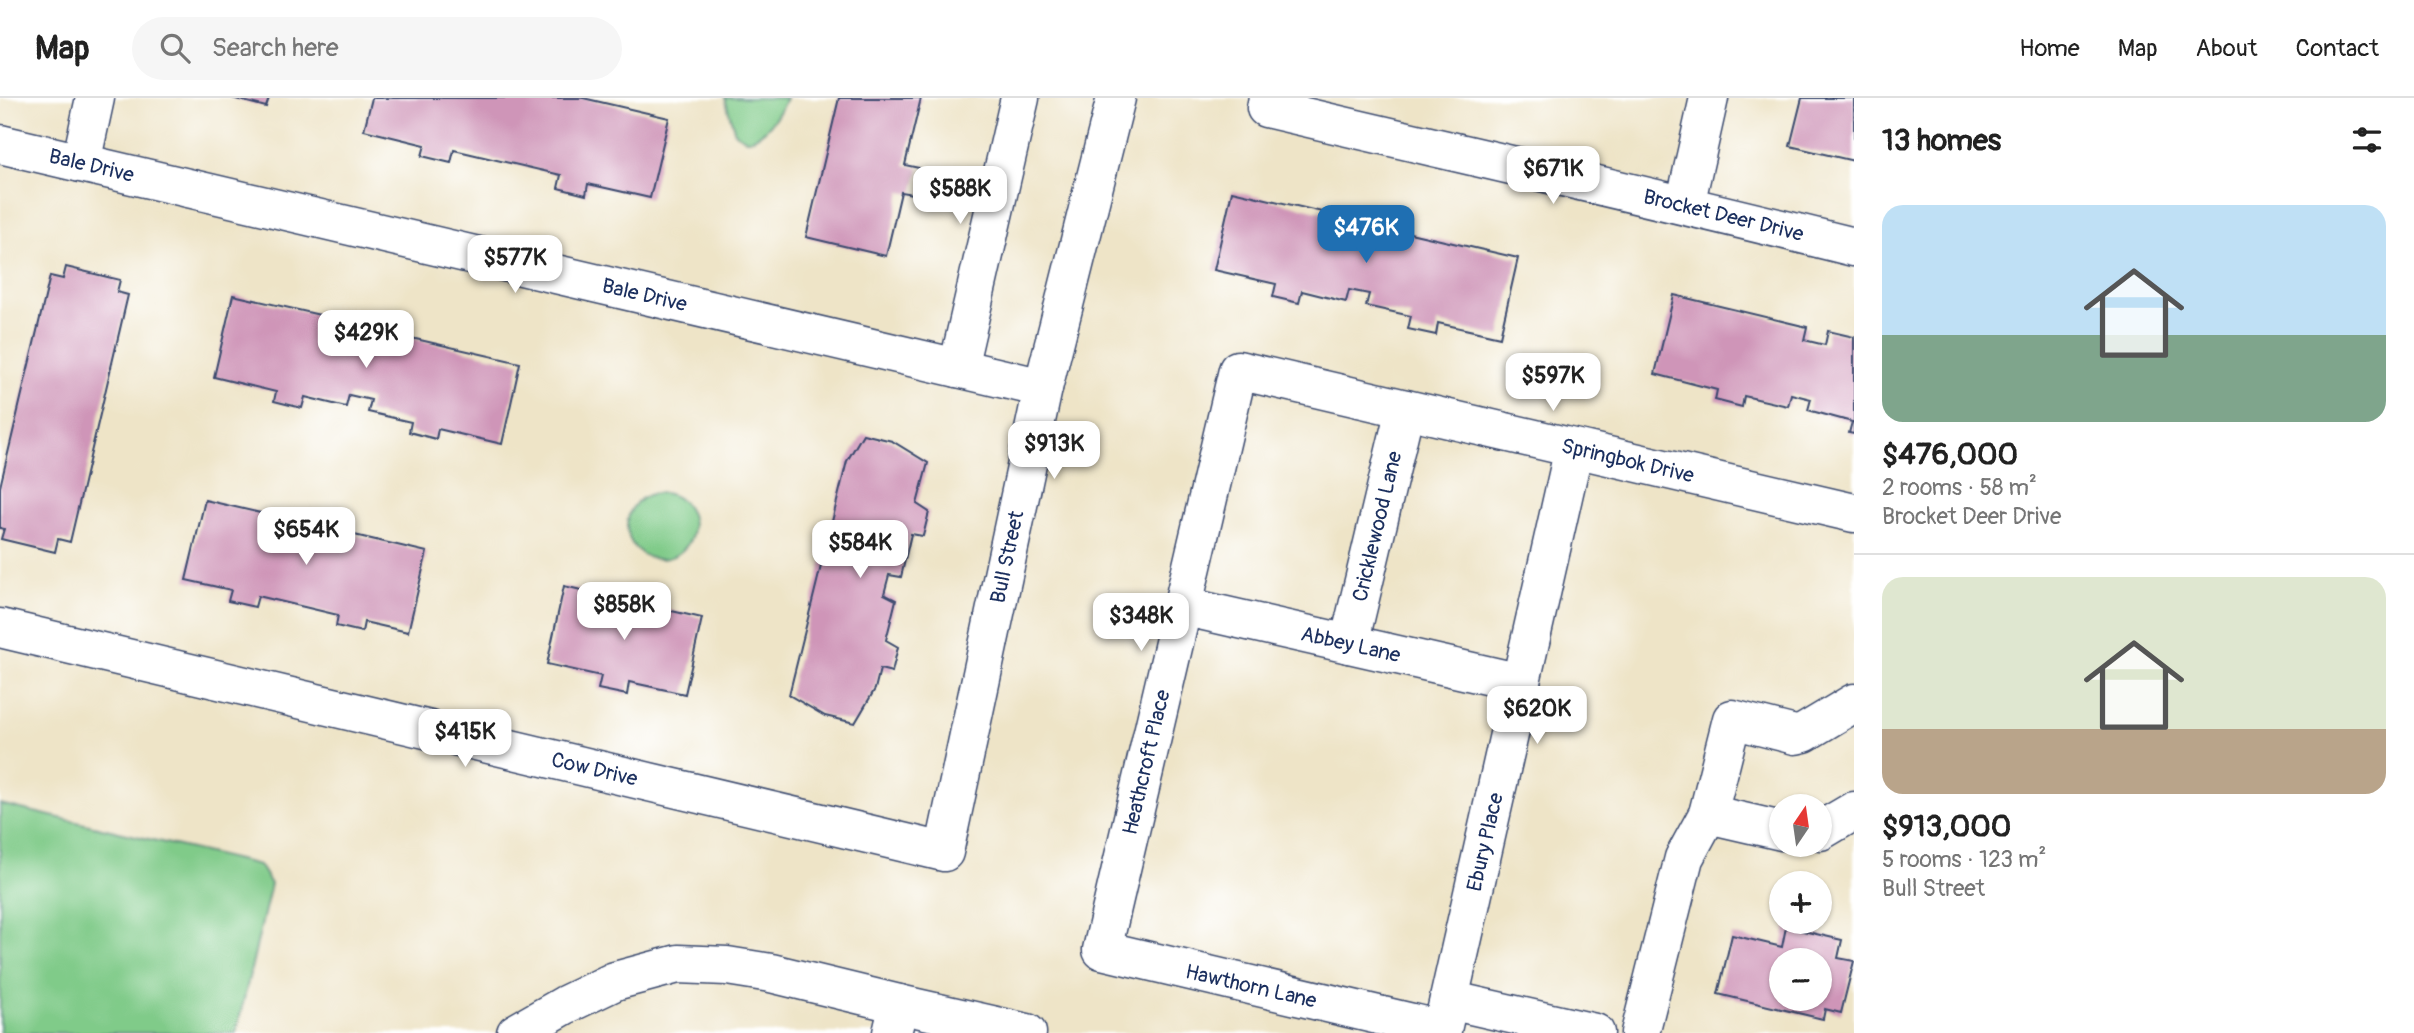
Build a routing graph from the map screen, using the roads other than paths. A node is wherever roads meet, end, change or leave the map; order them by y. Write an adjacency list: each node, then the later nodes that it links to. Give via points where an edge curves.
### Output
1 (95, 98): 7 (street)
2 (1020, 98): 10 (street)
3 (1116, 98): 12 (street, Bull Street)
4 (1709, 98): 8 (street)
5 (1267, 103): 8 (street, Brocket Deer Drive)
6 (0, 144): 7 (street, Bale Drive)
7 (80, 163): 10 (street, Bale Drive)
8 (1685, 205): 9 (street, Brocket Deer Drive)
9 (1854, 247)
10 (958, 368): 12 (street, Bale Drive)
11 (1238, 370): 13 (street, Springbok Drive); 16 (street, Heathcroft Place)
12 (1043, 388): 25 (street, Bull Street)
13 (1405, 408): 14 (street, Springbok Drive); 18 (street, Cricklewood Lane)
14 (1574, 448): 15 (street, Springbok Drive); 19 (street, Ebury Place)
15 (1854, 513)
16 (1182, 606): 18 (street, Abbey Lane); 26 (street, Heathcroft Place)
17 (0, 628): 25 (street, Cow Drive)
18 (1349, 644): 19 (street, Abbey Lane)
19 (1521, 683): 27 (street, Ebury Place)
20 (1854, 703): 22 (street, via 1795,735 1732,719)
21 (1854, 811): 23 (street)
22 (1707, 814): 24 (street); 32 (street, via 1684,858)
23 (1832, 824)
24 (1769, 828)
25 (944, 852)
26 (1102, 950): 27 (street, Hawthorn Lane)
27 (1445, 1015): 31 (street, Hawthorn Lane)
28 (896, 1019): 29 (street, via 771,973 678,964 615,981); 30 (street)
29 (516, 1033)
30 (1027, 1033)
31 (1595, 1033)
32 (1640, 1033)

